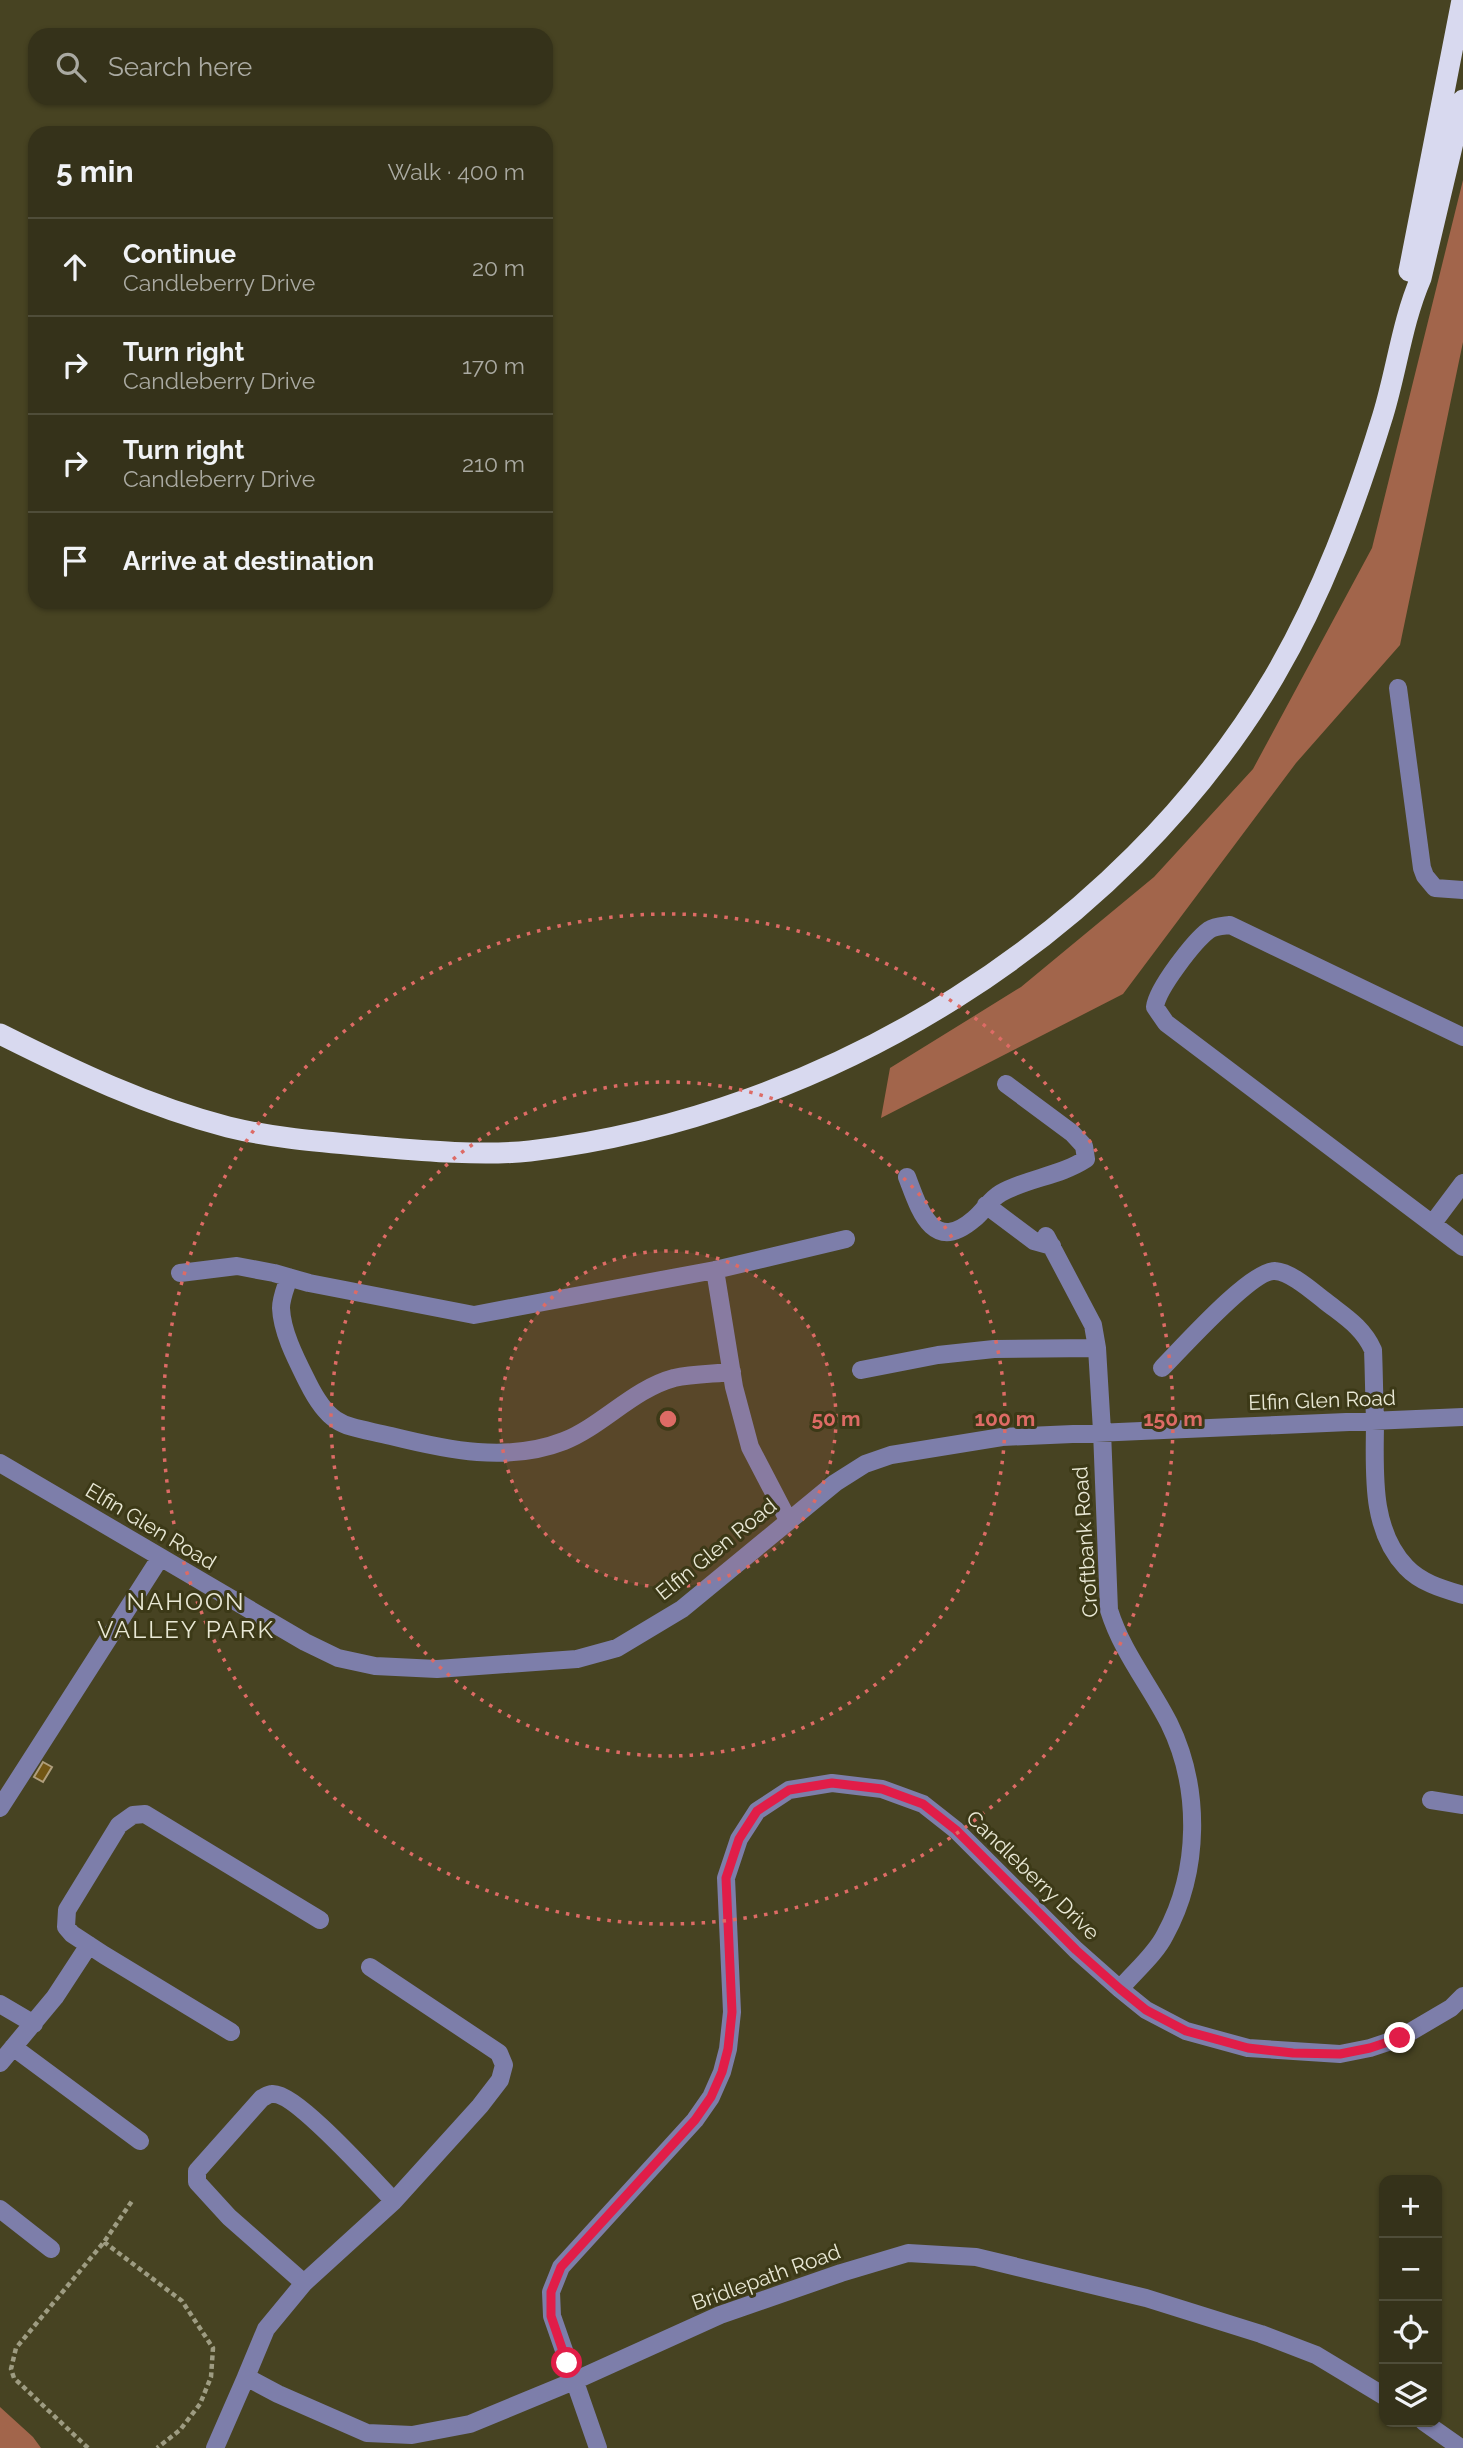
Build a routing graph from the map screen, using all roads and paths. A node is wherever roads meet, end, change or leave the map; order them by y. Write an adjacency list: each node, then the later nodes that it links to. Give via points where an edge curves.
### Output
1 (1462, 0): 3 (highway, via 1408,275)
2 (1463, 100): 3 (highway, via 1421,278)
3 (1410, 304): 6 (highway, via 1385,409 1348,526 1304,620 1237,733 1183,804 1135,856 1066,916 1002,967 927,1016 856,1054 787,1085 616,1137 526,1152 431,1152 232,1128 91,1079)
4 (1398, 688): 5 (street, via 1422,868 1435,888)
5 (1463, 890)
6 (0, 1034)
7 (1463, 1037): 12 (street, via 1230,925 1208,930 1156,998 1155,1007 1166,1023)
8 (1006, 1084): 11 (street, via 1072,1133 1084,1146 1086,1159 1070,1170 1002,1193)
9 (907, 1177): 11 (street, via 924,1220 943,1232 958,1230)
10 (1463, 1183): 12 (street)
11 (986, 1205): 18 (street, Croftbank Road, via 1034,1241 1049,1241 1093,1325)
12 (1433, 1223): 14 (street)
13 (846, 1239): 15 (street)
14 (1463, 1247)
15 (715, 1270): 17 (street, via 474,1315); 21 (street)
16 (180, 1273): 17 (street, via 237,1266)
17 (289, 1277): 21 (street, via 281,1308 284,1323 324,1412 341,1423 422,1444 459,1451 533,1450 565,1441 674,1378)
18 (1097, 1348): 20 (street, via 994,1349); 24 (street, Croftbank Road)
19 (1162, 1368): 23 (street, via 1243,1288 1261,1274 1283,1272 1368,1339 1373,1350)
20 (861, 1370)
21 (732, 1372): 26 (street, via 750,1447)
22 (1463, 1417): 23 (street, Elfin Glen Road)
23 (1375, 1421): 24 (street, Elfin Glen Road); 28 (street, via 1376,1492 1391,1547 1424,1581)
24 (1102, 1432): 26 (street, Elfin Glen Road, via 1002,1437 891,1455 865,1464); 35 (street, Croftbank Road, via 1109,1610 1116,1634 1168,1722 1184,1759 1193,1831 1180,1902 1164,1937)
25 (0, 1463): 27 (street, Elfin Glen Road)
26 (788, 1520): 27 (street, Elfin Glen Road, via 682,1609 617,1648 577,1659 437,1669 374,1666 338,1658)
27 (160, 1558): 31 (street)
28 (1463, 1595)
29 (1431, 1800): 30 (street)
30 (1463, 1805)
31 (0, 1808)
32 (320, 1920): 33 (street, via 138,1813 119,1825 67,1910 66,1927)
33 (89, 1945): 38 (street); 39 (street)
34 (370, 1967): 44 (street, via 499,2053 504,2065 500,2080 480,2106)
35 (1120, 1989): 36 (street, Candleberry Drive, via 1146,2010 1186,2031 1248,2048 1329,2054 1400,2038); 50 (street, Candleberry Drive, via 956,1830 923,1804 882,1789 832,1783 789,1790 757,1811 739,1839 726,1878 732,2012 722,2072 695,2120 561,2267 551,2292 551,2316)
36 (1463, 1996)
37 (0, 2004): 38 (street)
38 (34, 2024): 40 (street)
39 (231, 2032)
40 (13, 2047): 41 (street); 42 (street)
41 (0, 2063)
42 (140, 2141)
43 (132, 2201): 46 (path)
44 (394, 2201): 48 (street); 48 (street, via 306,2111 281,2095 262,2098 197,2171 197,2182)
45 (0, 2209): 47 (street)
46 (104, 2242): 53 (path, via 16,2348 11,2370); 54 (path, via 182,2301 213,2348 211,2377 200,2404 180,2430)
47 (51, 2249)
48 (304, 2283): 49 (street, via 266,2329)
49 (246, 2377): 50 (street, Bridlepath Road, via 367,2433 412,2435 470,2424); 55 (street)
50 (574, 2381): 51 (street, Bridlepath Road, via 720,2315 908,2253 976,2257 1146,2298 1316,2355); 56 (street, Candleberry Drive)
51 (1379, 2393)
52 (1431, 2427): 57 (street)
53 (88, 2448)
54 (157, 2448)
55 (215, 2448)
56 (598, 2448)
57 (1461, 2448)

